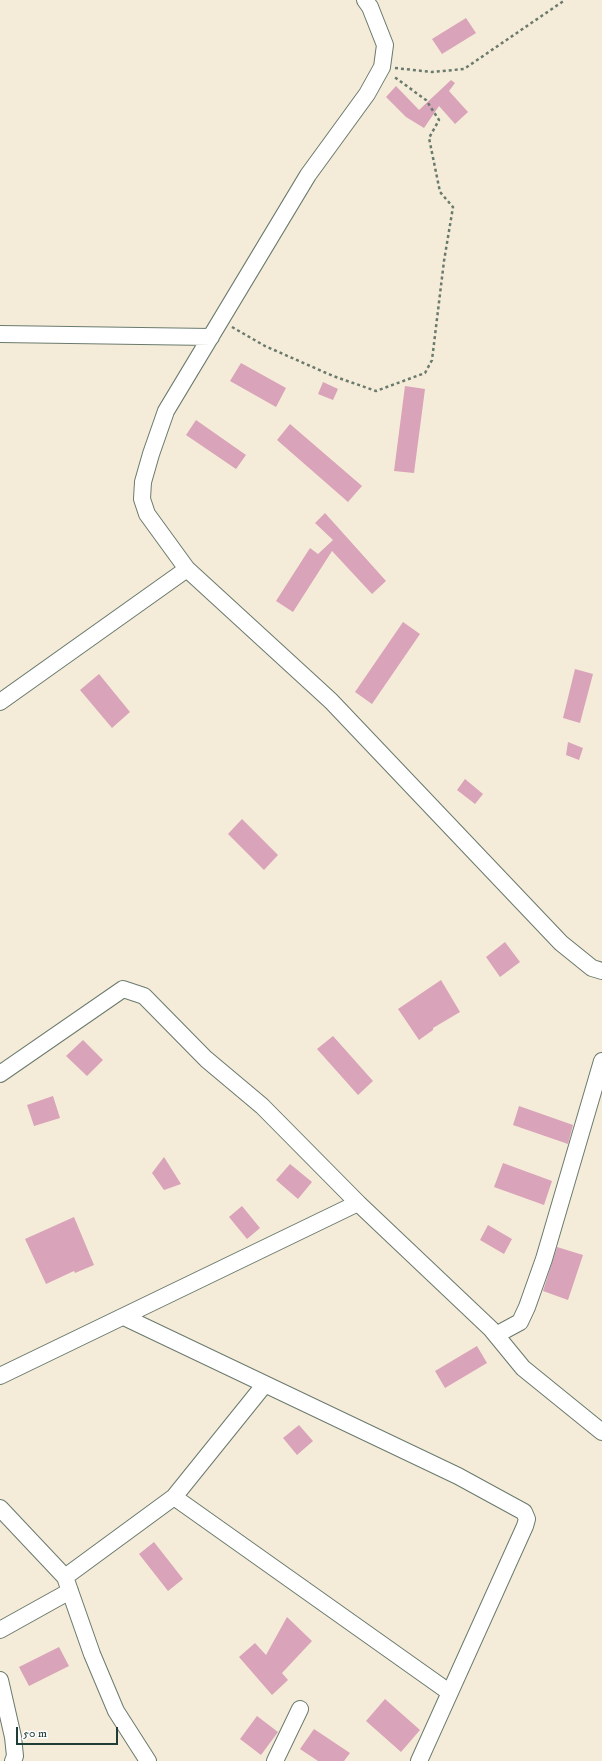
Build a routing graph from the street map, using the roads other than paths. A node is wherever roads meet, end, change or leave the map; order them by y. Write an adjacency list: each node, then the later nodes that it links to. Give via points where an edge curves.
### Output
1 (365, 0): 3 (street, via 385,45 382,67 367,94 308,175)
2 (0, 334): 3 (street)
3 (211, 337): 4 (street, via 166,411 143,482 142,499 148,514)
4 (187, 569): 5 (street); 6 (street, via 331,702 561,944 592,968)
5 (0, 702)
6 (602, 971)
7 (602, 1060): 11 (street, via 544,1258 527,1307 520,1322)
8 (0, 1074): 9 (street, via 124,989 144,996 206,1059 262,1106)
9 (358, 1203): 10 (street); 11 (street)
10 (124, 1317): 12 (street); 13 (street)
11 (496, 1335): 14 (street, via 523,1368)
12 (0, 1376)
13 (265, 1384): 15 (street); 20 (street, via 458,1476 524,1512 527,1519 525,1526)
14 (602, 1432)
15 (174, 1497): 17 (street); 20 (street)
16 (0, 1508): 17 (street)
17 (68, 1584): 18 (street); 23 (street, via 92,1654 116,1711)
18 (0, 1630)
19 (0, 1680): 22 (street, via 13,1737)
20 (449, 1692): 25 (street)
21 (300, 1709): 24 (street)
22 (14, 1761)
23 (148, 1761)
24 (275, 1761)
25 (419, 1761)

